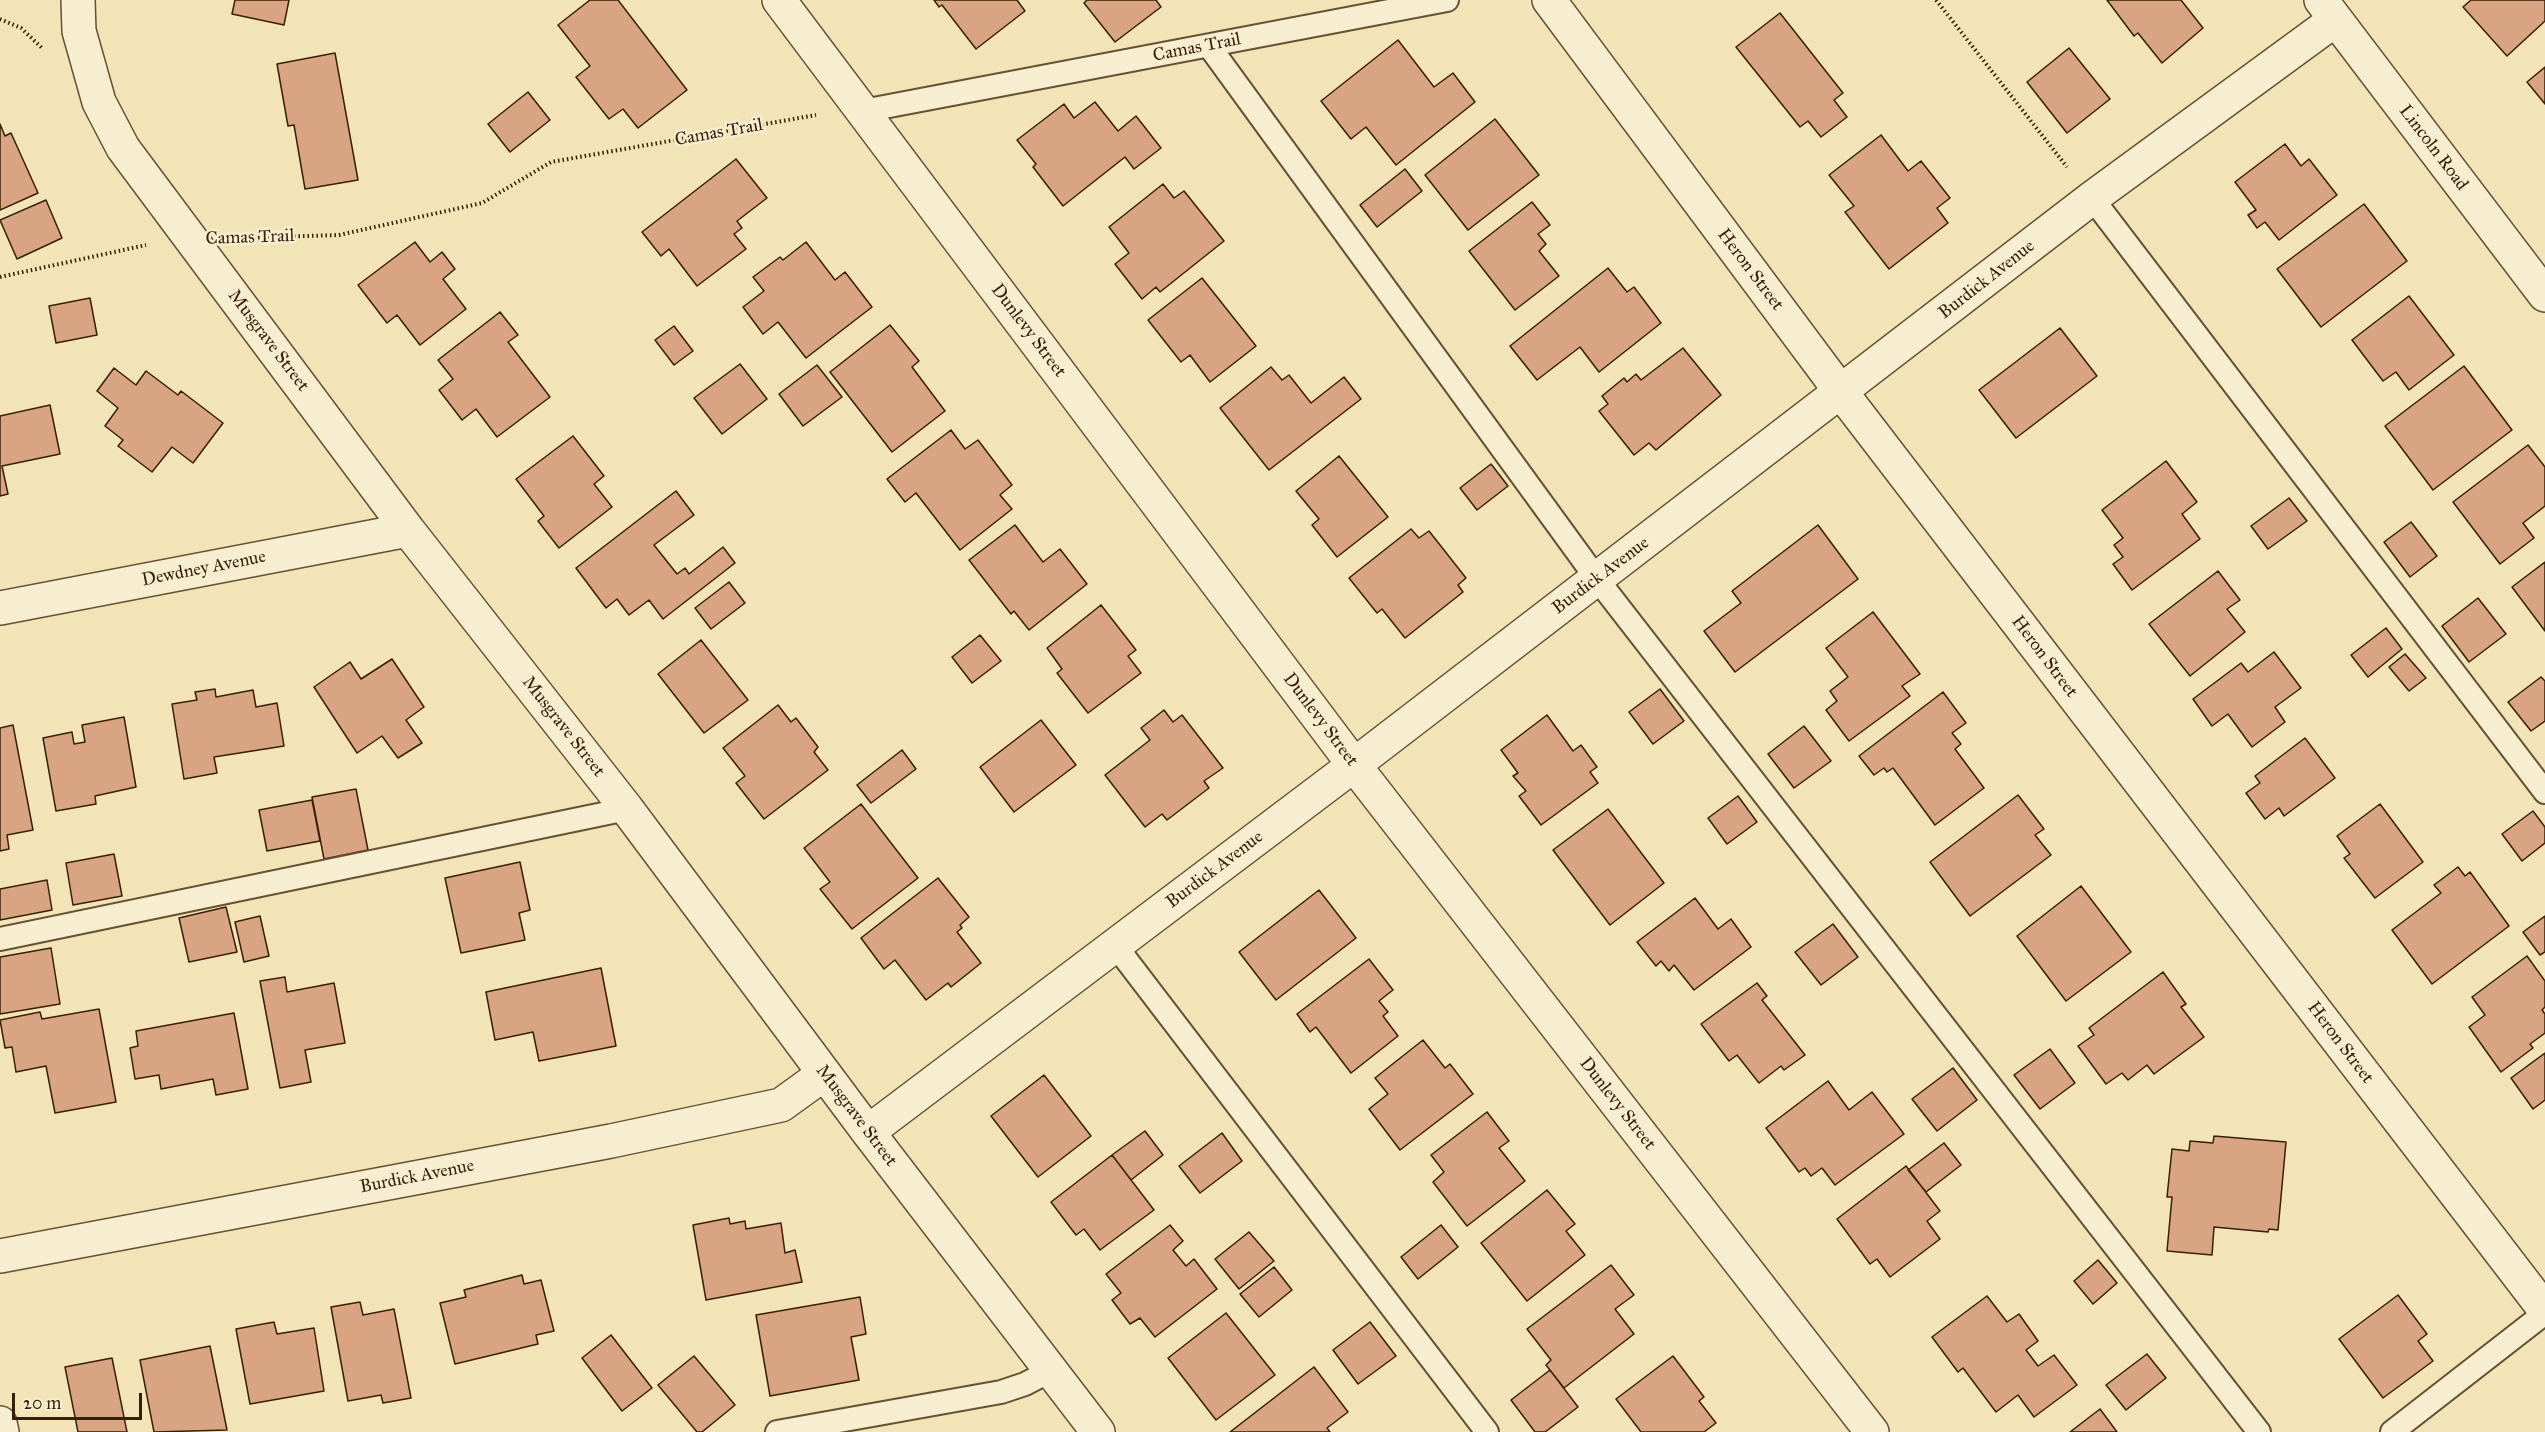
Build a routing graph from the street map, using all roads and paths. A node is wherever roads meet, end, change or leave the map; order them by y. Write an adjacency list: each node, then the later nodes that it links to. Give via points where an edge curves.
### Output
1 (78, 0): 10 (street, Musgrave Street, via 79,31 99,102 123,148)
2 (779, 0): 8 (street, Dunlevy Street)
3 (1447, 0): 7 (lane, Camas Trail)
4 (1549, 0): 13 (street, Heron Street)
5 (1936, 0): 9 (path)
6 (2328, 10): 9 (street, Burdick Avenue); 12 (street, Lincoln Road)
7 (1209, 46): 8 (lane, Camas Trail); 15 (lane)
8 (863, 111): 10 (path, Camas Trail, via 828,113 551,162 482,203 339,235); 17 (street, Dunlevy Street)
9 (2092, 198): 13 (street, Burdick Avenue); 18 (lane)
10 (193, 240): 11 (path, Camas Trail, via 157,242); 14 (street, Musgrave Street)
11 (0, 277)
12 (2545, 295)
13 (1841, 392): 15 (street, Burdick Avenue); 25 (street, Heron Street)
14 (408, 530): 16 (street, Dewdney Avenue); 19 (street, Musgrave Street)
15 (1597, 579): 17 (street, Burdick Avenue); 33 (lane)
16 (0, 608)
17 (1354, 765): 21 (street, Burdick Avenue); 32 (street, Dunlevy Street)
18 (2545, 792)
19 (627, 809): 20 (lane); 22 (street, Musgrave Street)
20 (0, 939)
21 (1115, 945): 23 (street, Burdick Avenue); 31 (lane)
22 (824, 1074): 23 (street, Musgrave Street); 24 (street, Burdick Avenue, via 781,1105 611,1141)
23 (868, 1132): 26 (street, Musgrave Street)
24 (0, 1256)
25 (2545, 1311): 34 (lane)
26 (1050, 1371): 29 (lane, via 1000,1392); 30 (street, Musgrave Street)
27 (0, 1423): 28 (street)
28 (2, 1432)
29 (777, 1432)
30 (1098, 1432)
31 (1487, 1432)
32 (1872, 1432)
33 (2259, 1432)
34 (2392, 1432)

